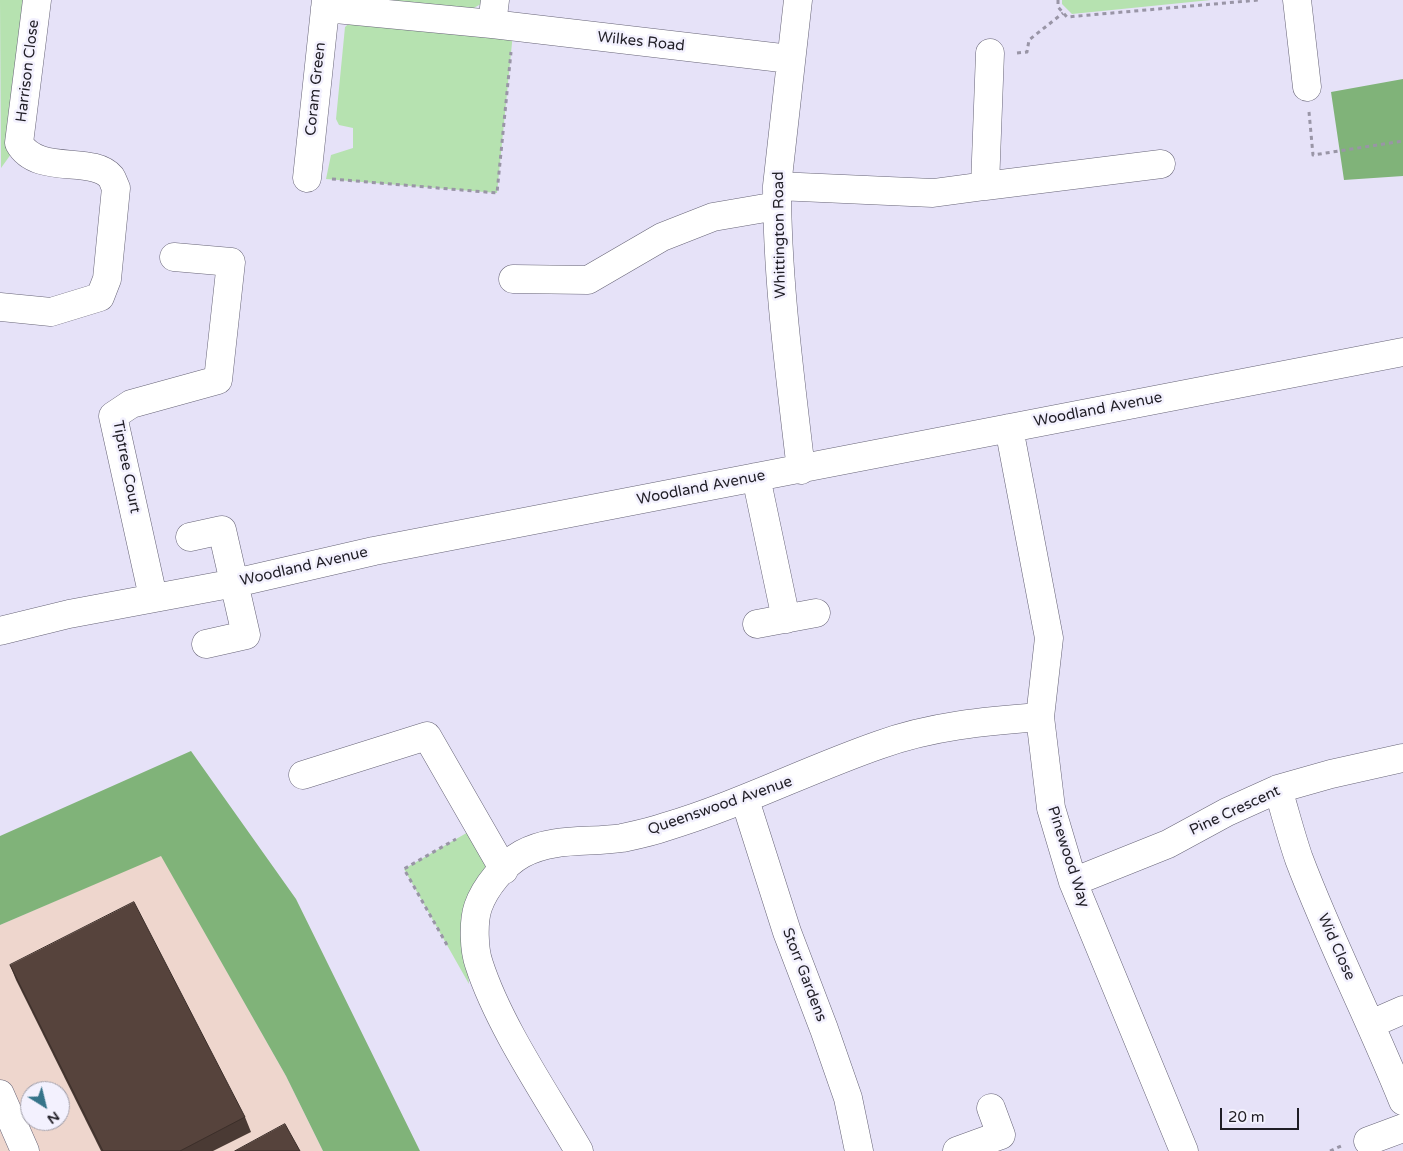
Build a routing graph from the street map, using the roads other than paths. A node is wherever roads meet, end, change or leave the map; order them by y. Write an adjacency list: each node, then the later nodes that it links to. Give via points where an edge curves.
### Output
1 (37, 0): 15 (street, Harrison Close, via 19,142 22,148 43,162 95,168 110,176 116,188 107,279 100,297 51,312)
2 (798, 0): 7 (street, Whittington Road)
3 (1297, 0): 8 (street)
4 (326, 4): 5 (street, Wilkes Road); 10 (street, Coram Green)
5 (500, 17): 7 (street, Wilkes Road)
6 (990, 53): 11 (street)
7 (790, 59): 12 (street, Whittington Road)
8 (1307, 87)
9 (1161, 164): 11 (street)
10 (307, 178)
11 (985, 186): 12 (street, via 933,193)
12 (777, 196): 14 (street, via 662,237 588,280); 18 (street, Whittington Road, via 781,302)
13 (174, 257): 22 (street, Tiptree Court, via 231,262 218,380 131,404 113,416)
14 (513, 279)
15 (0, 307)
16 (1403, 352): 17 (street, Woodland Avenue)
17 (1009, 428): 18 (street, Woodland Avenue); 28 (street, Pinewood Way, via 1049,638)
18 (801, 470): 19 (street, Woodland Avenue)
19 (756, 477): 21 (street, Woodland Avenue, via 374,551); 24 (street)
20 (190, 536): 21 (street, via 222,530)
21 (234, 583): 22 (street, Woodland Avenue); 27 (street, via 246,635)
22 (153, 597): 26 (street, Woodland Avenue)
23 (816, 613): 24 (street)
24 (786, 619): 25 (street)
25 (757, 624)
26 (0, 631)
27 (206, 644)
28 (1040, 717): 32 (street, Queenswood Avenue, via 984,721 927,731 890,742); 34 (street, Pinewood Way, via 1051,808)
29 (1403, 758): 31 (street, Pine Crescent)
30 (303, 775): 33 (street, via 427,736)
31 (1278, 789): 34 (street, Pine Crescent, via 1168,844); 36 (street, Wid Close, via 1298,858)
32 (745, 800): 33 (street, Queenswood Avenue, via 664,828 622,838 556,843 524,853 507,864); 44 (street, Storr Gardens, via 787,932 848,1098)
33 (504, 870): 43 (street, Queenswood Avenue, via 478,908 478,962 495,1004)
34 (1073, 882): 46 (street, Pinewood Way)
35 (1403, 1010): 36 (street)
36 (1371, 1024): 38 (street, Wid Close)
37 (0, 1094): 42 (street)
38 (1403, 1101)
39 (991, 1108): 45 (street, via 1001,1135)
40 (1403, 1128): 41 (street)
41 (1368, 1141)
42 (25, 1151)
43 (579, 1151)
44 (858, 1151)
45 (957, 1151)
46 (1184, 1151)

